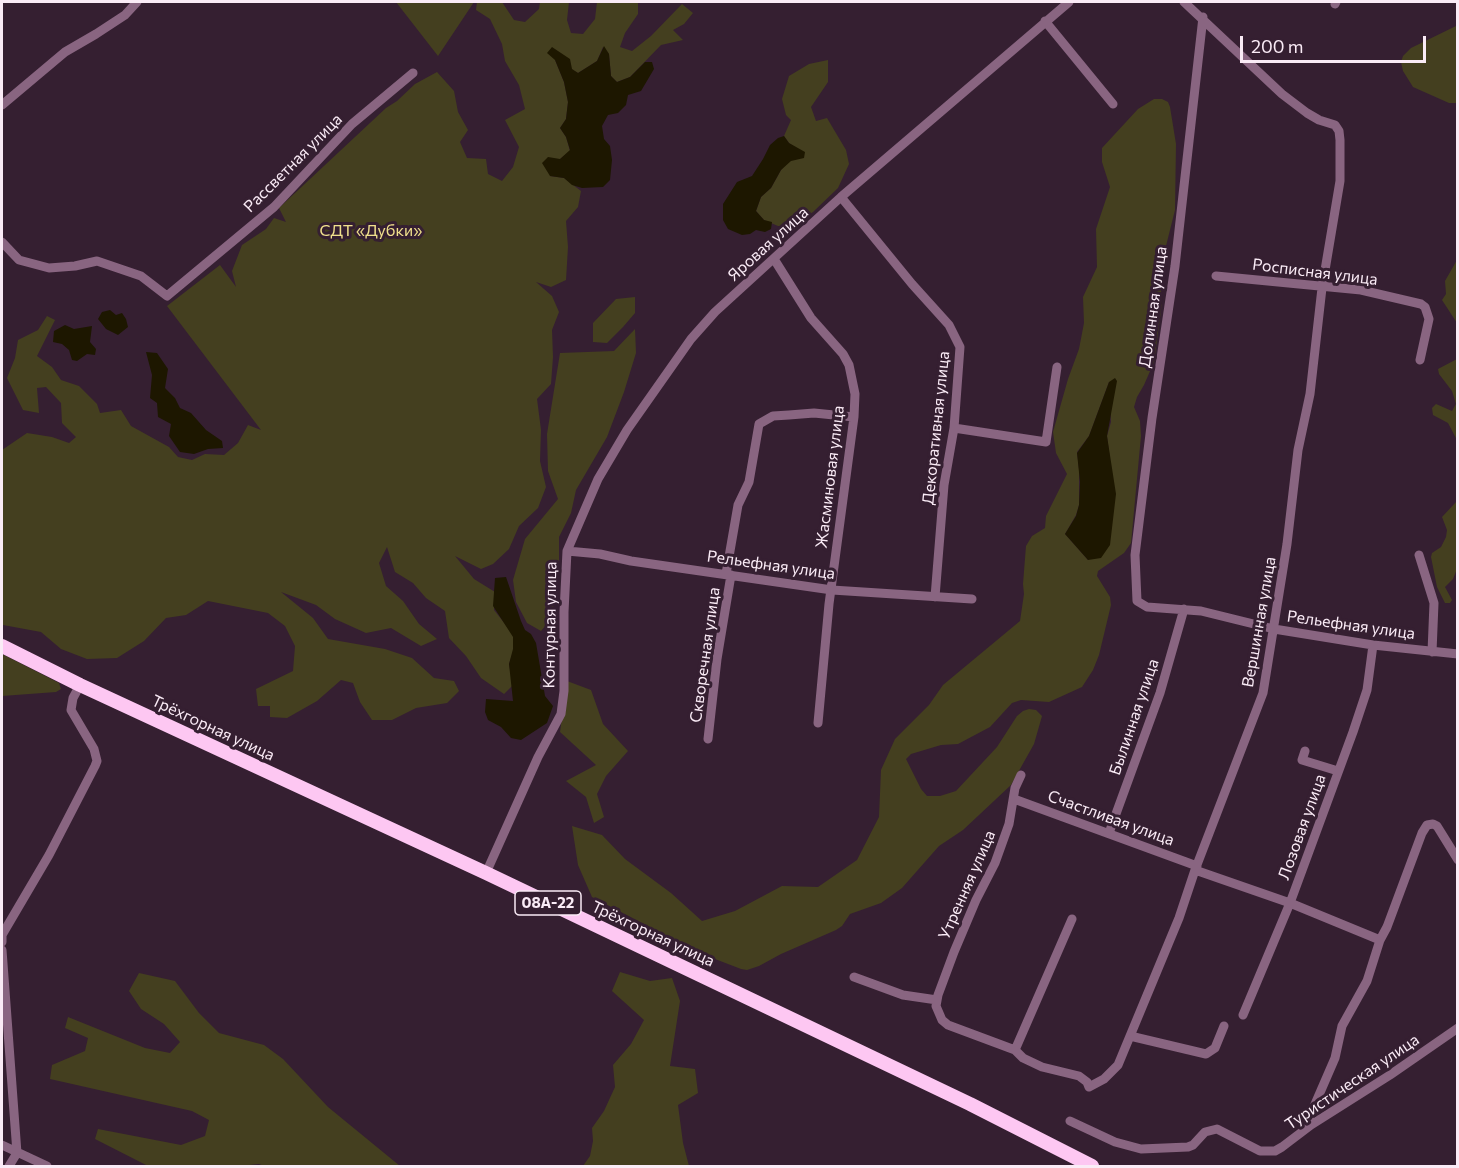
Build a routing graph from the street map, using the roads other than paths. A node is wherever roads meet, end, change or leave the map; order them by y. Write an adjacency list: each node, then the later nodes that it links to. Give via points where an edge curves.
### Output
1 (137, 2): 8 (street, via 125,15 65,52)
2 (1069, 2): 5 (street, Яровая улица)
3 (1184, 2): 4 (street)
4 (1203, 17): 13 (street, Вершинная улица, via 1282,94 1339,131 1340,181); 25 (street, Долинная улица, via 1175,266 1135,555)
5 (1045, 21): 7 (street); 9 (street, Яровая улица)
6 (413, 73): 10 (street, Рассветная улица, via 352,124 274,207 167,296 141,276 96,261 49,268 19,260)
7 (1113, 104)
8 (2, 105)
9 (841, 197): 11 (street, Яровая улица); 18 (street, Декоративная улица, via 957,337 960,352)
10 (2, 242)
11 (774, 259): 16 (street, Яровая улица, via 715,312); 17 (street, Жасминовая улица, via 811,318 835,342 849,365)
12 (1216, 276): 13 (street, Росписная улица)
13 (1322, 288): 14 (street, Росписная улица, via 1372,292 1421,304 1429,319); 27 (street, Вершинная улица)
14 (1420, 360)
15 (1057, 367): 18 (street, via 1046,442)
16 (658, 384): 19 (street, Контурная улица, via 598,479)
17 (855, 417): 21 (street, Скворечная улица, via 814,413 773,416 759,424 752,470 738,505); 22 (street, Жасминовая улица)
18 (954, 428): 23 (street, Декоративная улица, via 944,478)
19 (567, 551): 21 (street, Рельефная улица); 42 (street, Контурная улица, via 561,714)
20 (1419, 555): 30 (street, via 1434,603)
21 (729, 575): 22 (street, Рельефная улица); 34 (street, Скворечная улица)
22 (832, 590): 23 (street, Рельефная улица); 33 (street, Жасминовая улица)
23 (935, 597): 24 (street, Рельефная улица)
24 (972, 599)
25 (1137, 602): 26 (street, Рельефная улица, via 1147,608)
26 (1184, 609): 27 (street, Рельефная улица); 39 (street, Былинная улица, via 1160,693)
27 (1274, 629): 28 (street, Рельефная улица); 41 (street, Вершинная улица, via 1260,700)
28 (1373, 645): 30 (street, Рельефная улица); 36 (street, Лозовая улица, via 1365,698)
29 (2, 646): 32 (highway, Трёхгорная улица / 08А-22)
30 (1432, 652): 31 (street, Рельефная улица)
31 (1458, 654)
32 (80, 685): 42 (highway, Трёхгорная улица / 08А-22); 45 (street, via 71,710 97,761)
33 (818, 723)
34 (708, 739)
35 (1305, 751): 36 (street, via 1302,760)
36 (1338, 771): 43 (street, Лозовая улица)
37 (1021, 775): 38 (street, Утренняя улица)
38 (1014, 799): 39 (street, Счастливая улица); 49 (street, Утренняя улица, via 1010,824)
39 (1109, 833): 41 (street, Счастливая улица)
40 (1458, 860): 46 (street, via 1437,826 1427,825)
41 (1196, 868): 43 (street, Счастливая улица); 53 (street, Вершинная улица)
42 (486, 873): 62 (highway, Трёхгорная улица / 08А-22, via 970,1104)
43 (1290, 903): 46 (street, Счастливая улица); 50 (street, Лозовая улица)
44 (1072, 919): 55 (street)
45 (2, 937)
46 (1380, 940): 57 (street, via 1367,981 1342,1026 1335,1058 1309,1118)
47 (2, 950): 54 (street)
48 (854, 977): 49 (street)
49 (936, 1004): 55 (street, via 948,1025)
50 (1243, 1015)
51 (1224, 1026): 53 (street, via 1215,1048 1206,1054)
52 (1458, 1028): 57 (street, Туристическая улица)
53 (1130, 1036): 55 (street, Вершинная улица, via 1118,1065 1089,1087 1079,1076 1042,1067)
54 (5, 1038): 59 (street)
55 (1015, 1050)
56 (1070, 1121): 57 (street, Туристическая улица, via 1115,1142 1141,1149 1188,1147 1205,1132 1217,1129 1267,1152 1282,1147)
57 (1311, 1125)
58 (2, 1145): 59 (street)
59 (17, 1153): 60 (street); 61 (street)
60 (9, 1167)
61 (47, 1167)
62 (1092, 1167)

